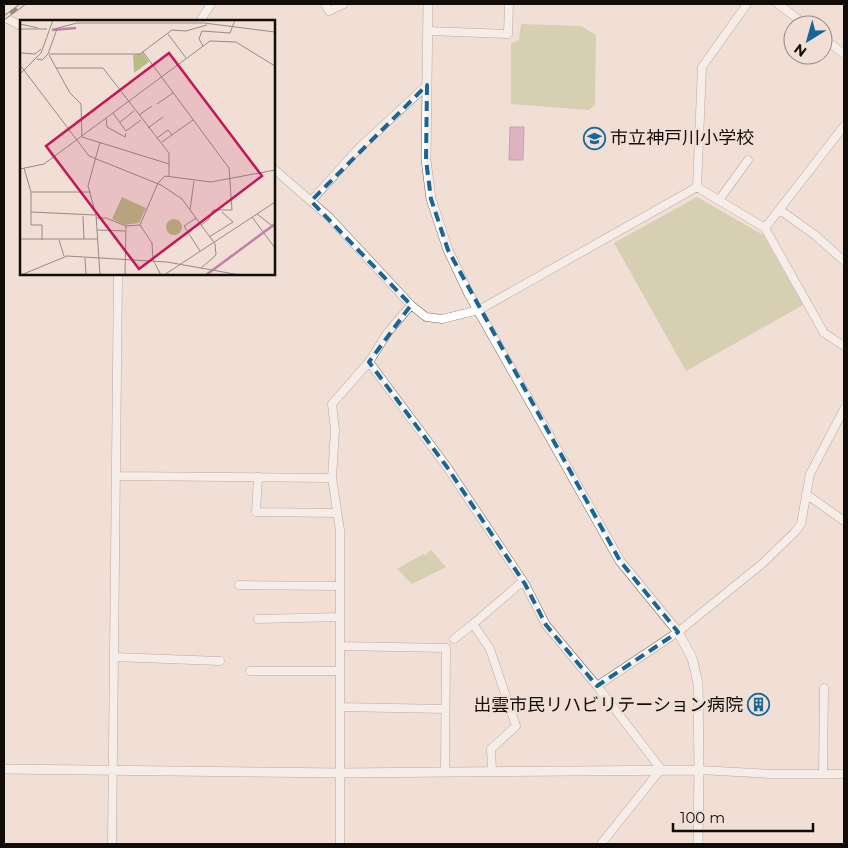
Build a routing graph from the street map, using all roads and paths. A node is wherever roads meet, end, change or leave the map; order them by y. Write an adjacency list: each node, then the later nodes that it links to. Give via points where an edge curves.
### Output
1 (210, 4): 10 (street)
2 (324, 4): 3 (street, via 329,11)
3 (344, 4)
4 (428, 4): 12 (street)
5 (510, 4): 12 (street, via 508,34)
6 (747, 4): 19 (street, via 702,67)
7 (778, 4): 8 (street)
8 (793, 15)
9 (4, 17): 11 (street)
10 (201, 20)
11 (20, 25)
12 (428, 31): 15 (street)
13 (833, 45): 14 (street)
14 (844, 53)
15 (427, 85): 21 (street, via 358,150); 27 (street, via 426,160 431,199 448,250)
16 (844, 126): 22 (street)
17 (748, 160): 20 (street)
18 (275, 170): 21 (street)
19 (697, 187): 20 (street); 27 (street)
20 (719, 200): 23 (street)
21 (311, 201): 26 (street)
22 (780, 210): 23 (street); 24 (street)
23 (765, 228): 28 (street, via 824,333)
24 (844, 261)
25 (118, 275): 31 (street)
26 (411, 305): 27 (street, via 426,318 442,319); 29 (street)
27 (479, 310): 43 (street, via 620,562)
28 (844, 346)
29 (369, 362): 33 (street, via 332,404 335,430); 37 (street, via 448,467)
30 (844, 409): 34 (street, via 810,474)
31 (117, 476): 32 (street); 46 (street)
32 (258, 477): 33 (street); 35 (street, via 256,512)
33 (332, 478): 35 (street)
34 (806, 494): 36 (street); 43 (street, via 800,524 795,532 763,563)
35 (337, 513): 39 (street)
36 (844, 521)
37 (523, 581): 42 (street); 50 (street, via 546,625)
38 (239, 585): 39 (street)
39 (340, 586): 40 (street)
40 (340, 617): 41 (street); 45 (street)
41 (258, 619)
42 (472, 624): 44 (street); 58 (street, via 490,649 516,726 491,749)
43 (678, 632): 50 (street); 57 (street, via 692,658 698,683)
44 (454, 639)
45 (340, 646): 49 (street); 53 (street, via 446,648)
46 (114, 658): 47 (street); 55 (street)
47 (220, 661)
48 (250, 671): 49 (street)
49 (340, 671): 52 (street)
50 (597, 686): 56 (street)
51 (824, 688): 61 (street)
52 (340, 707): 53 (street); 60 (street)
53 (445, 709): 59 (street)
54 (4, 769): 55 (street)
55 (112, 770): 60 (street); 63 (street)
56 (661, 770): 57 (street); 58 (street); 65 (street)
57 (699, 770): 61 (street); 66 (street)
58 (492, 771): 59 (street)
59 (445, 772): 60 (street)
60 (340, 773): 64 (street)
61 (823, 774): 62 (street)
62 (844, 774)
63 (112, 844)
64 (340, 844)
65 (601, 844)
66 (698, 844)

